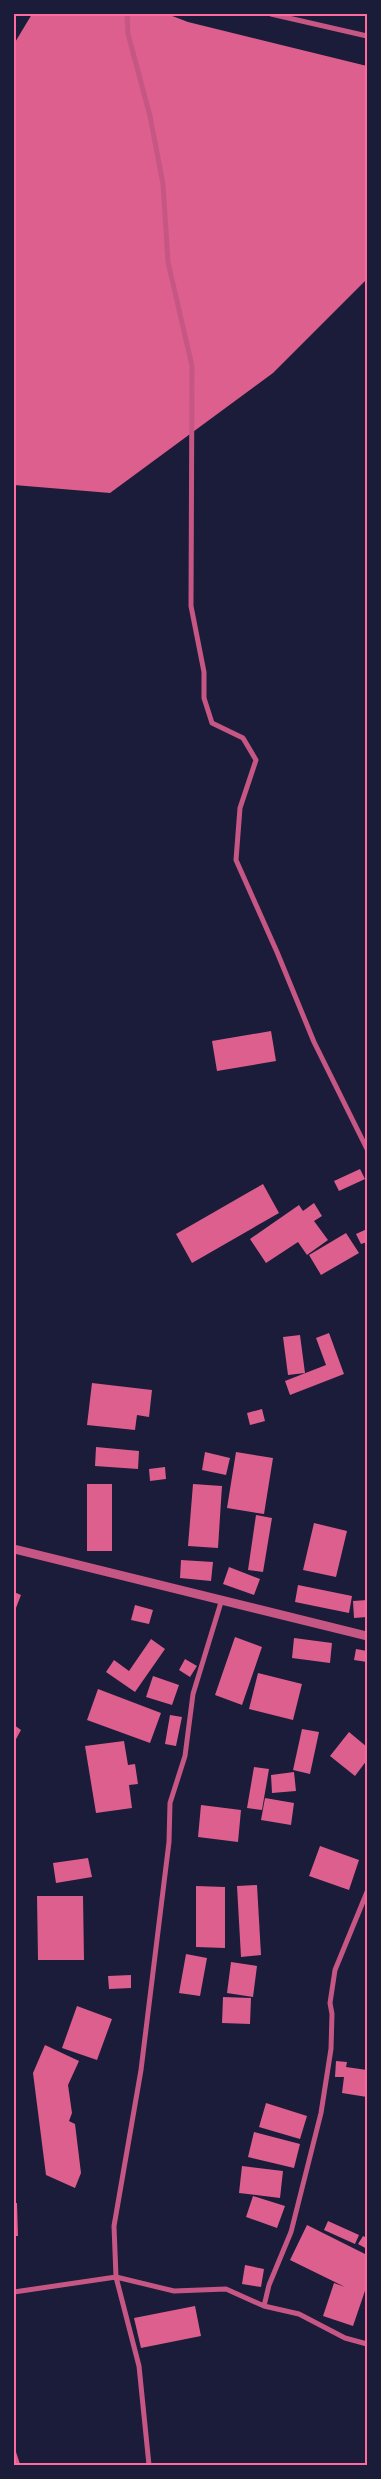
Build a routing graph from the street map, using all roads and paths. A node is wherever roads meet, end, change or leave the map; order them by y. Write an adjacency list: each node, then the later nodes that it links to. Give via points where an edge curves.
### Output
1 (127, 14): 4 (street, via 128,34 150,116 163,184 168,262 192,366 192,606 204,672 204,698 212,723 243,738 256,760 240,808 236,860 314,1042)
2 (271, 14): 3 (street)
3 (367, 36)
4 (367, 1149)
5 (14, 1549): 6 (street)
6 (222, 1598): 7 (street); 9 (street, via 193,1694 185,1756 170,1803 169,1842 143,2060 114,2226)
7 (367, 1636)
8 (367, 1892): 11 (street, via 335,1970 330,2003 330,2049 321,2113 291,2232 269,2285)
9 (116, 2277): 10 (street); 11 (street, via 174,2291 226,2290); 13 (street, via 139,2366)
10 (14, 2292)
11 (264, 2306): 12 (street, via 299,2314 344,2338)
12 (367, 2344)
13 (149, 2465)

